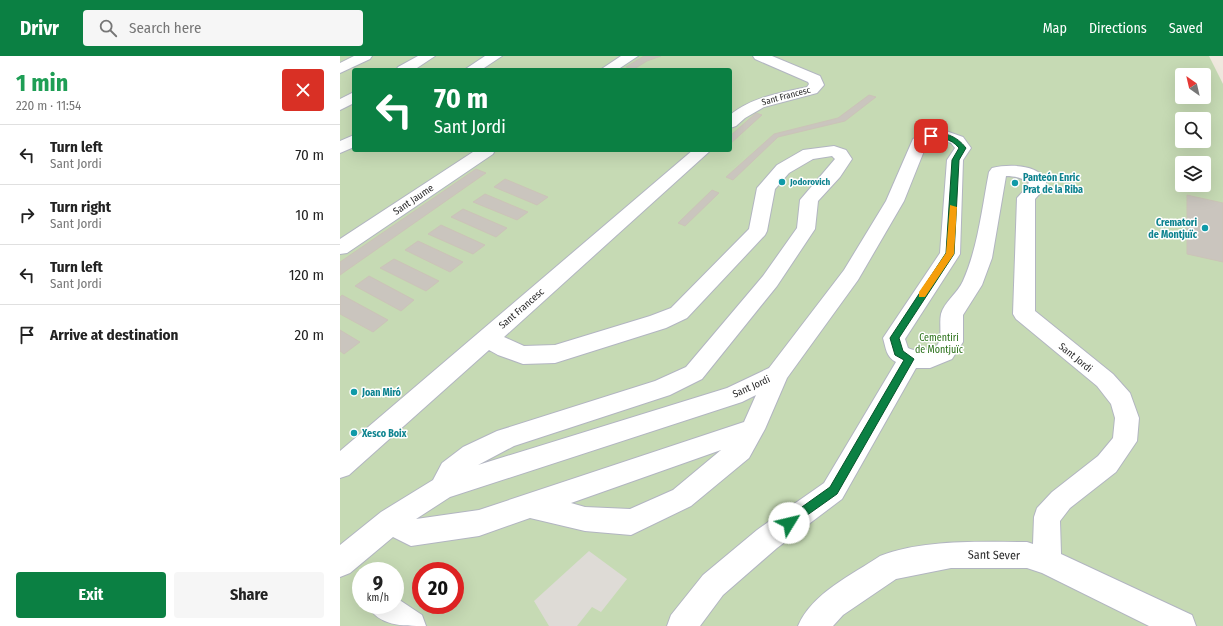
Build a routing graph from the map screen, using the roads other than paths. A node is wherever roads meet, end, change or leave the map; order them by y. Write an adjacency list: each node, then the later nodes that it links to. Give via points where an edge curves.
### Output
1 (365, 56): 6 (lane)
2 (428, 56): 7 (lane)
3 (495, 56): 8 (lane)
4 (631, 56): 9 (lane)
5 (760, 56): 12 (lane, Sant Francesc, via 815,79 817,85 812,90 757,103 742,111)
6 (340, 68)
7 (407, 68)
8 (474, 68)
9 (610, 68)
10 (352, 98): 11 (lane)
11 (340, 104)
12 (732, 121)
13 (352, 141): 14 (lane)
14 (340, 148)
15 (484, 152): 17 (lane, Sant Jaume)
16 (701, 152): 18 (lane, Sant Francesc)
17 (340, 248)
18 (488, 338): 22 (lane, Sant Francesc); 23 (lane, via 523,355 555,354 658,322 680,312 758,231 766,188 783,169 809,154 834,151 844,159 834,174 809,200 806,229 770,281 694,373 662,388 506,438 472,455 451,471)
19 (910, 359): 20 (lane, Sant Jordi, via 898,353 894,338 950,254 955,160 963,148 957,140 943,135 931,136 919,143 894,200 851,275); 26 (lane, Sant Jordi, via 930,359 944,353 952,342 952,314 972,285 982,258 998,172 1012,170 1027,173 1038,180 1035,189 1026,198 1024,314 1105,380 1122,400 1127,418 1125,441 1107,464 1061,500 1047,516); 30 (lane, via 834,491 767,539 713,584)
20 (777, 374): 21 (lane); 23 (lane, Sant Jordi, via 734,394)
21 (754, 429): 24 (lane); 24 (lane, via 740,450 682,498 631,522 585,519)
22 (340, 467)
23 (442, 488): 25 (lane)
24 (532, 506): 25 (lane, via 479,523 411,533)
25 (391, 521): 27 (lane)
26 (1048, 562): 31 (lane, Sant Sever, via 1027,556 951,555 890,566 833,605); 32 (lane, Sant Sever)
27 (340, 563)
28 (395, 614): 29 (lane)
29 (412, 626)
30 (682, 626)
31 (813, 626)
32 (1181, 626)

